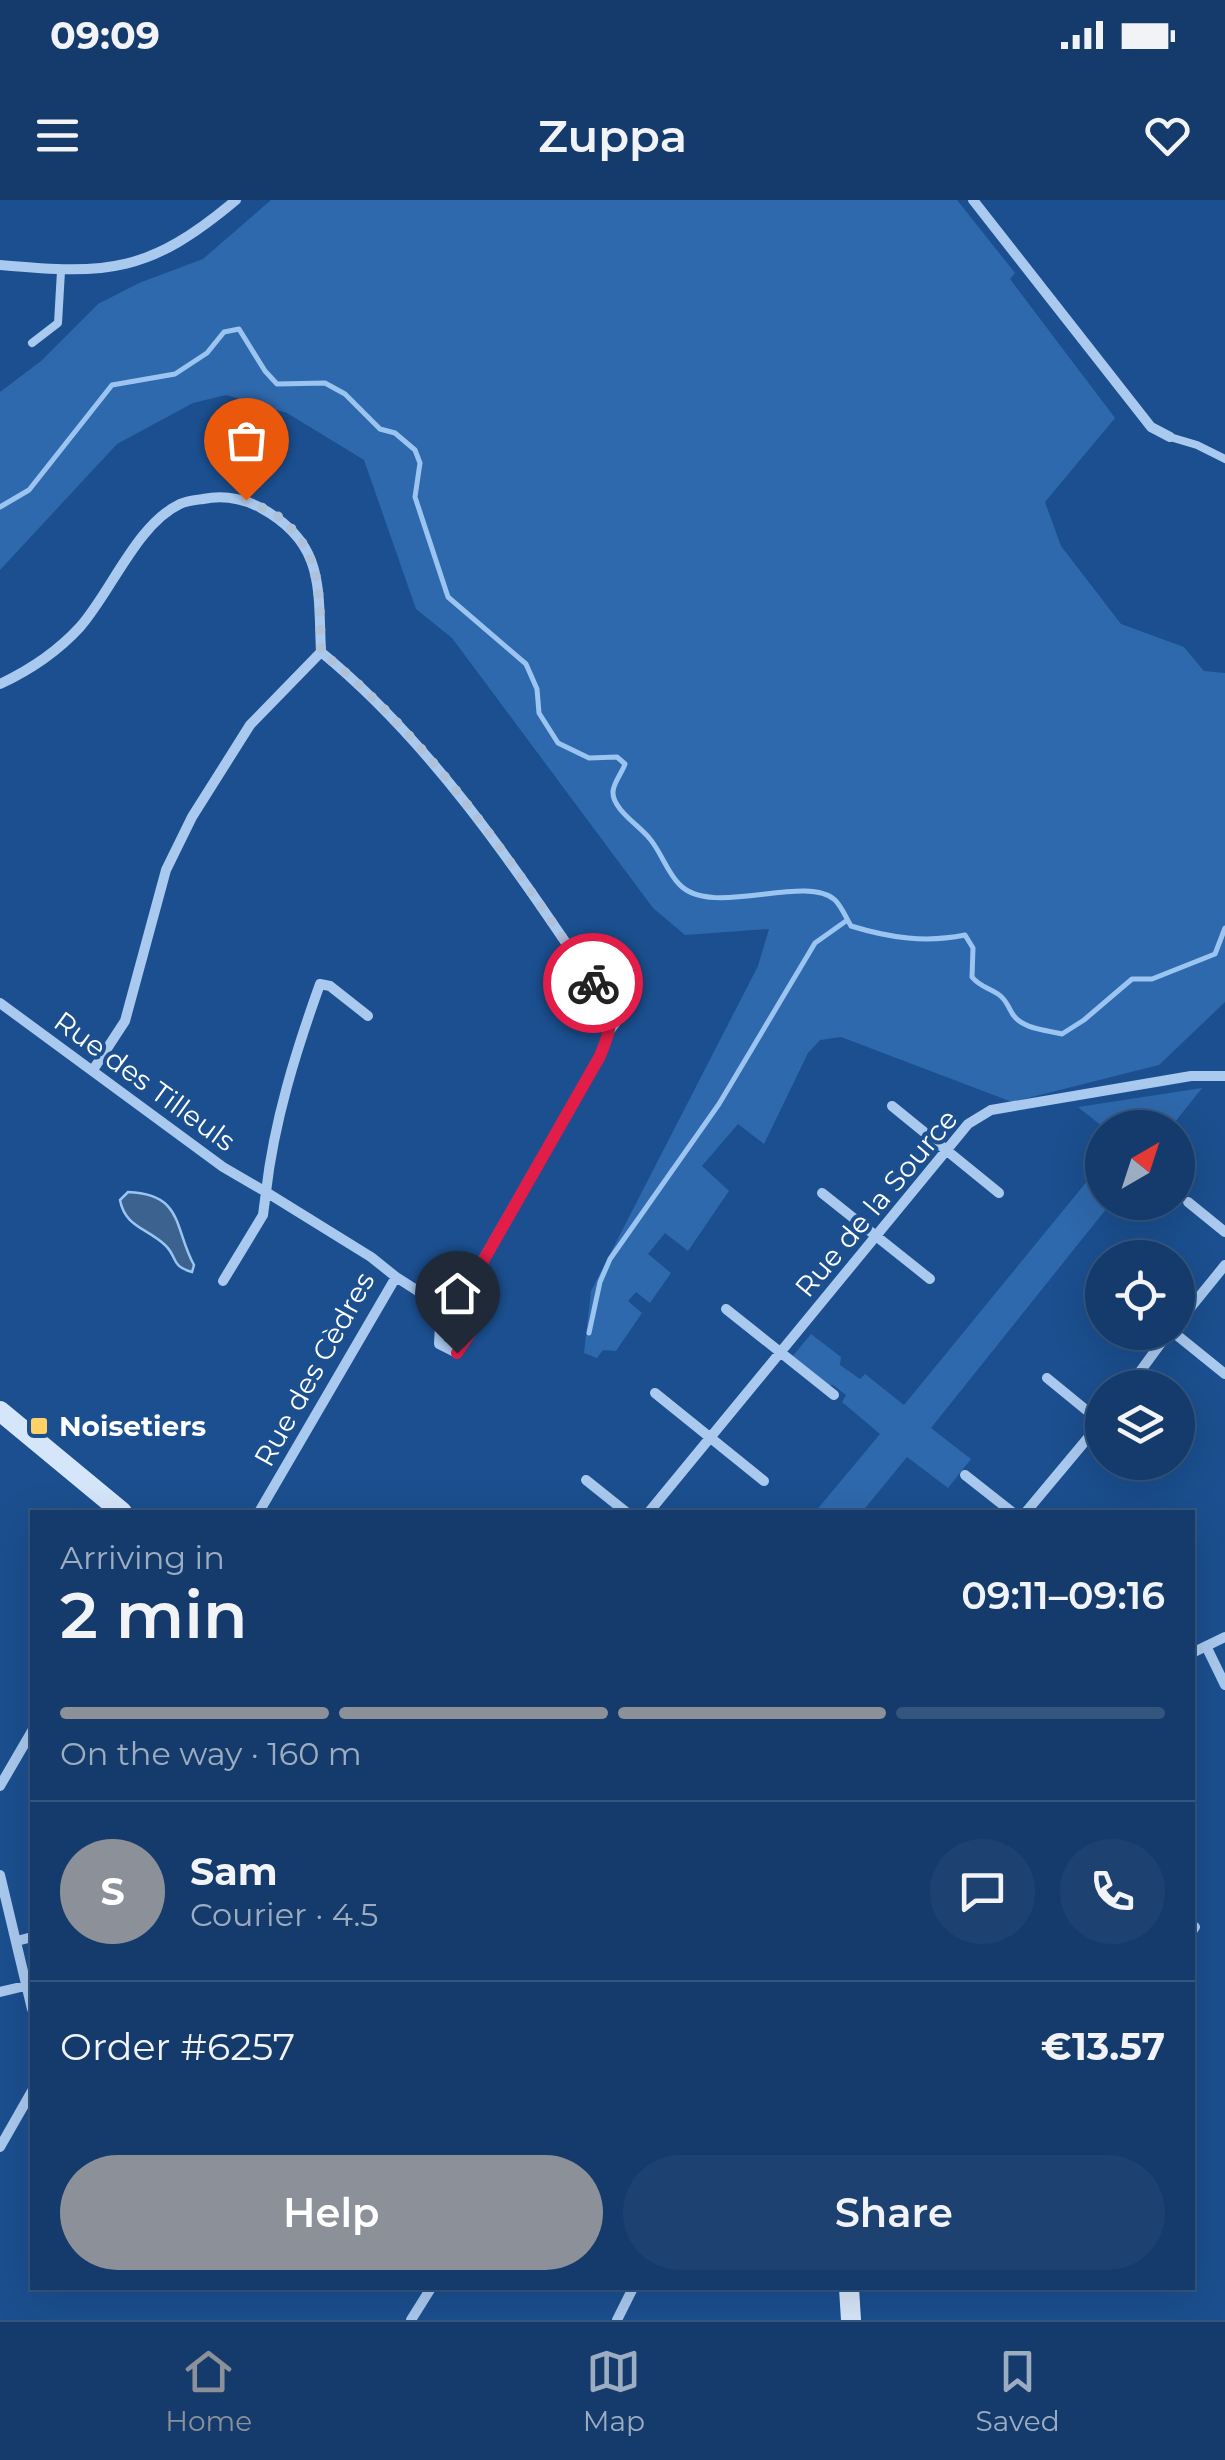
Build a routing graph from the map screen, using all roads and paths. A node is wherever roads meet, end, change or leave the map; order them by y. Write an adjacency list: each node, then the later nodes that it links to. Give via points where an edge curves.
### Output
1 (236, 200): 4 (street, via 157,254 101,270)
2 (972, 200): 6 (street, via 1151,427)
3 (0, 265): 4 (street)
4 (62, 270): 5 (lane, via 58,323)
5 (32, 344)
6 (1170, 437): 7 (lane)
7 (1225, 459)
8 (321, 652): 9 (street, via 316,566 303,544 281,519 246,500 216,496 180,504 145,533 80,626 32,670); 10 (street, via 360,683 490,834); 14 (street, via 250,725 192,818 160,887 126,1021)
9 (0, 684)
10 (576, 958): 13 (street, via 606,1002); 13 (street, via 610,957 636,997)
11 (0, 1003): 14 (street, Rue des Tilleuls)
12 (368, 1016): 18 (street, via 320,984 270,1150)
13 (610, 1030): 28 (street)
14 (93, 1070): 18 (street, Rue des Tilleuls)
15 (1225, 1076): 17 (street, Rue de la Source, via 1190,1076 991,1110)
16 (892, 1106): 17 (street)
17 (946, 1150): 20 (street); 23 (street, Rue de la Source)
18 (266, 1192): 25 (street, Rue des Cèdres); 27 (street, via 263,1216)
19 (822, 1192): 23 (street)
20 (999, 1194)
21 (1195, 1208): 22 (street)
22 (1225, 1232)
23 (875, 1236): 26 (street); 35 (street, Rue de la Source)
24 (1225, 1264): 29 (street)
25 (396, 1276): 30 (street); 49 (street, Rue des Cèdres)
26 (930, 1279)
27 (223, 1281)
28 (470, 1284): 30 (street); 32 (street, via 486,1302)
29 (1195, 1301)
30 (441, 1306): 32 (street); 32 (street, via 439,1344 457,1353)
31 (726, 1308): 35 (street)
32 (474, 1328)
33 (1158, 1350): 36 (street)
34 (1195, 1350): 37 (street)
35 (782, 1352): 40 (street); 43 (street, Rue de la Source)
36 (1142, 1370)
37 (1225, 1374)
38 (1046, 1378): 41 (street)
39 (655, 1393): 43 (street)
40 (834, 1394)
41 (1085, 1409)
42 (0, 1411): 48 (street)
43 (711, 1438): 47 (street); 51 (street, Rue de la Source)
44 (1085, 1442): 53 (street)
45 (965, 1474): 52 (street)
46 (586, 1480): 50 (street)
47 (764, 1481)
48 (120, 1510)
49 (260, 1510)
50 (624, 1510)
51 (651, 1510)
52 (1010, 1510)
53 (1028, 1510)
54 (1225, 1638): 55 (street)
55 (1206, 1646): 56 (street); 57 (street)
56 (1195, 1652)
57 (1225, 1685)
58 (30, 1734): 59 (street)
59 (0, 1786)
60 (0, 1875): 62 (street)
61 (30, 1938): 62 (street)
62 (17, 1941): 63 (street)
63 (25, 1986): 64 (street); 65 (street)
64 (0, 1992)
65 (30, 2002)
66 (30, 2094): 67 (street)
67 (0, 2147)
68 (430, 2290): 71 (street)
69 (632, 2290): 72 (street)
70 (849, 2290): 73 (street)
71 (411, 2320)
72 (617, 2320)
73 (851, 2320)

